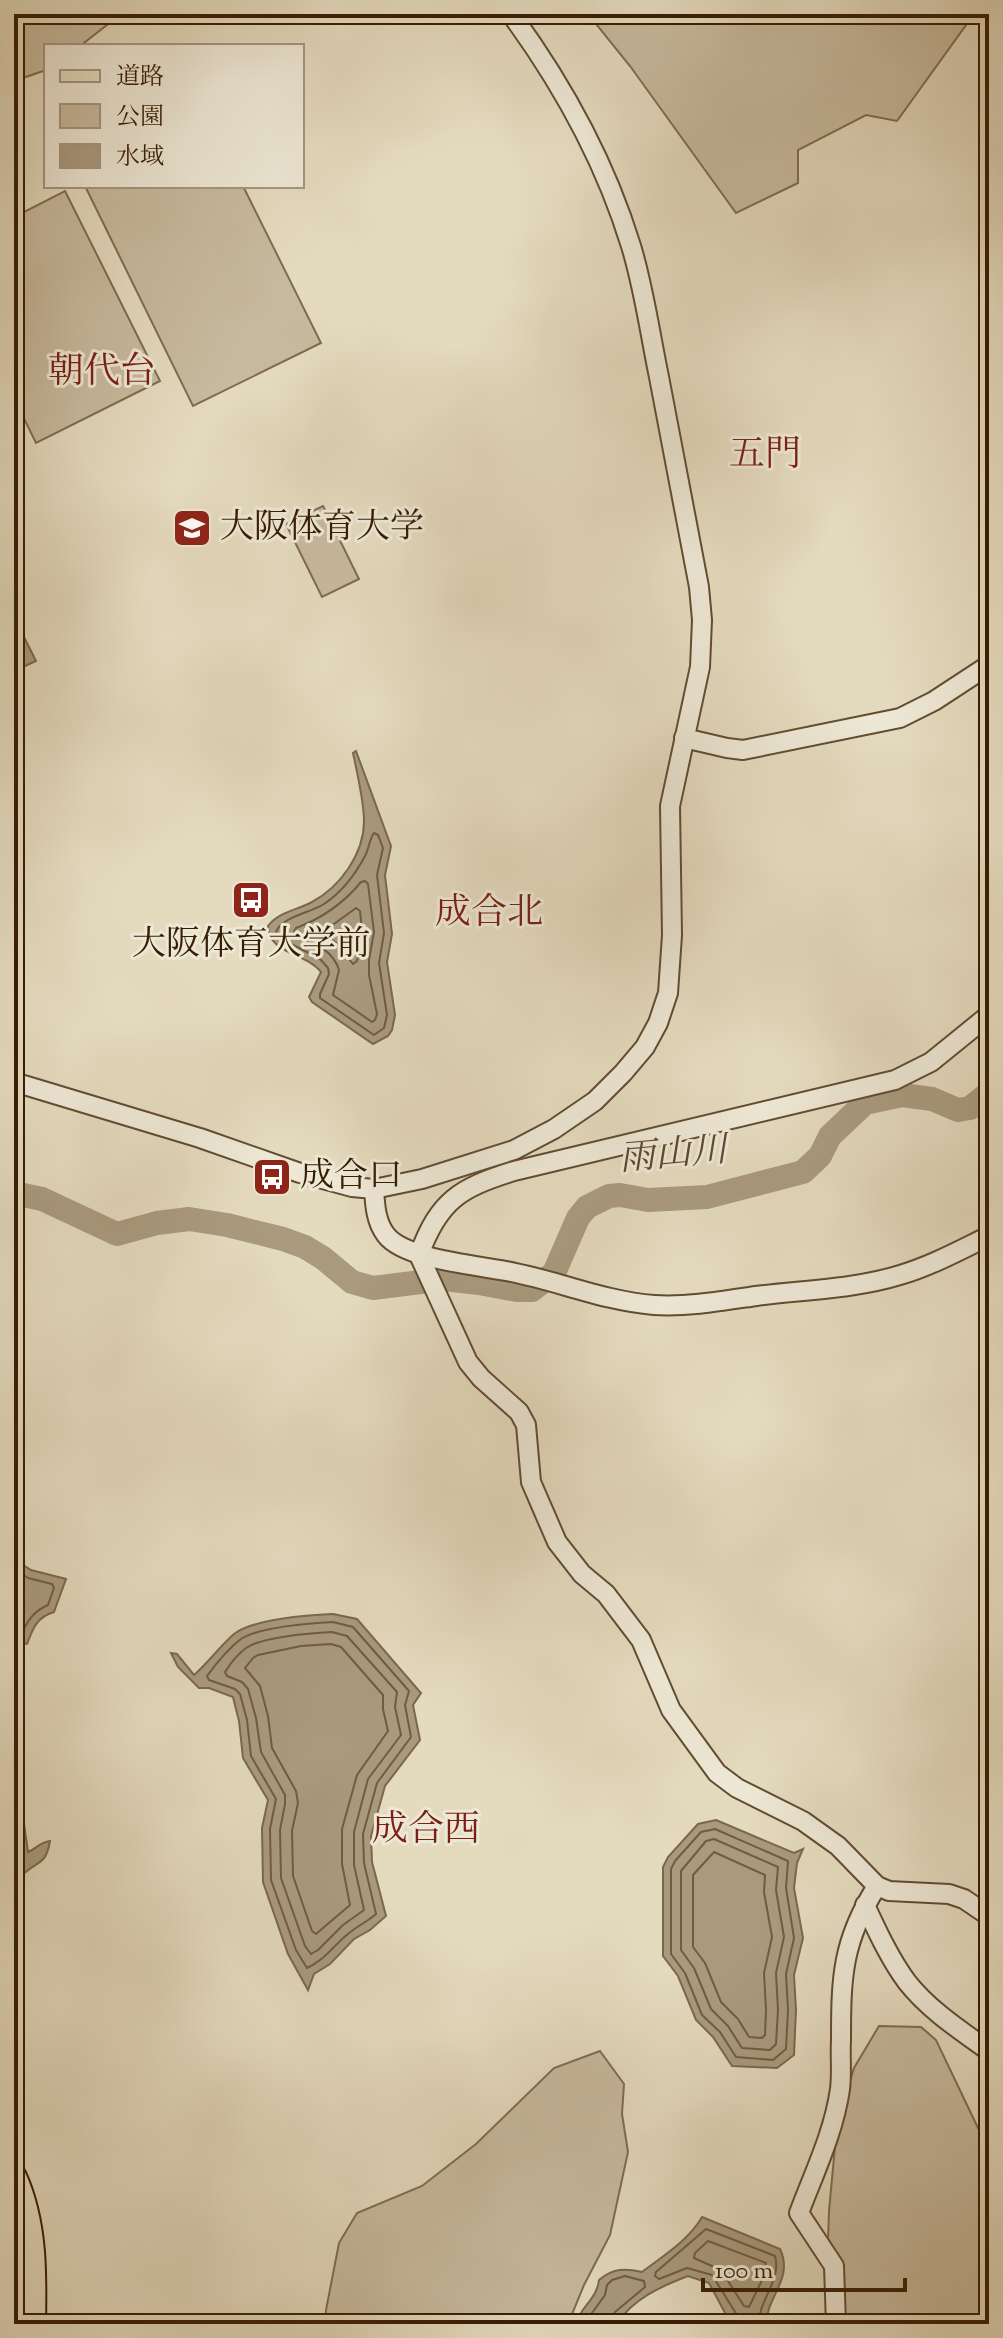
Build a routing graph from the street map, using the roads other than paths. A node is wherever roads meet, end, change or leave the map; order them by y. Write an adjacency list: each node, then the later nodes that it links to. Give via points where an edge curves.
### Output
1 (511, 14): 3 (street, via 573,108 631,246 699,587 700,667)
2 (989, 665): 3 (street, via 900,718 743,750)
3 (684, 738): 6 (street, via 670,806 668,993 645,1047 595,1101 541,1136 474,1164)
4 (989, 1015): 8 (street, via 931,1062 895,1080 488,1179 448,1203 429,1227)
5 (14, 1082): 6 (street, via 300,1173)
6 (374, 1189): 8 (street, via 379,1224 387,1237)
7 (989, 1236): 8 (street, via 899,1276 692,1305 610,1298 530,1275)
8 (419, 1255): 9 (street, via 468,1362 526,1425 531,1482 557,1542 641,1640 684,1730 717,1773 803,1821 838,1846)
9 (877, 1886): 10 (street); 11 (street, via 949,1894)
10 (865, 1905): 12 (street, via 907,1981 949,2023); 17 (street, via 845,1958 834,2118 799,2213 834,2266)
11 (989, 1916)
12 (989, 2051)
13 (14, 2177): 14 (main road, via 28,2224)
14 (34, 2288): 15 (main road); 16 (main road)
15 (14, 2310)
16 (33, 2324)
17 (836, 2324)

